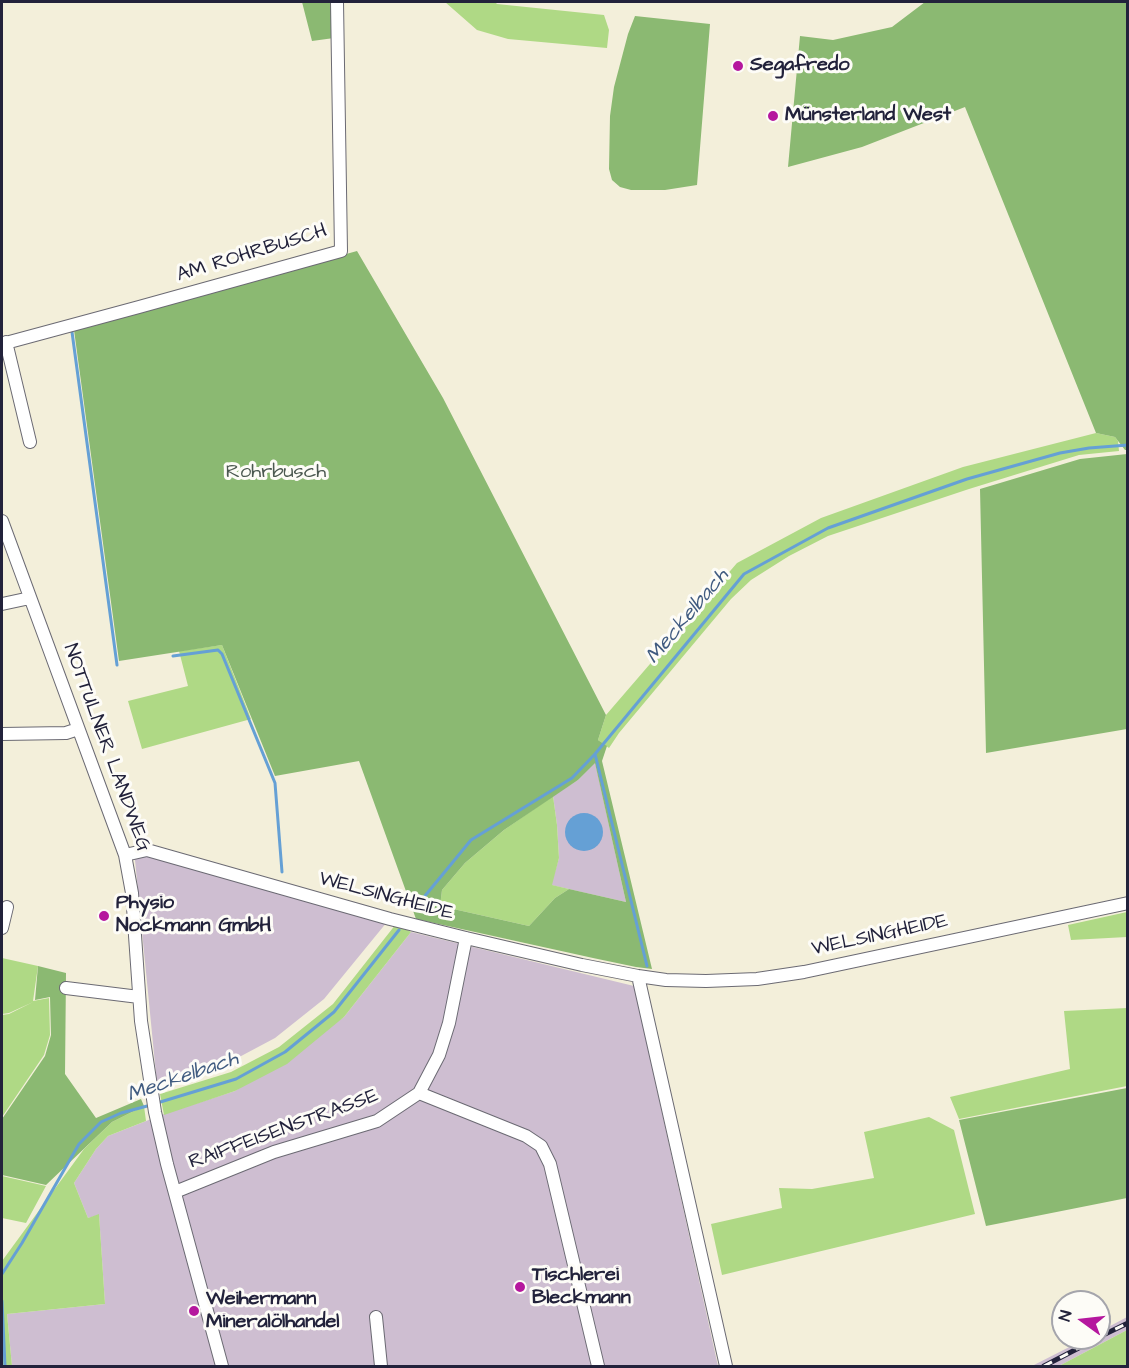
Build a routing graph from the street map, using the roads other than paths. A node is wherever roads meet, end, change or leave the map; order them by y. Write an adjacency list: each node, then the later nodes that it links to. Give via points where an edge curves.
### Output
1 (337, 2): 2 (street, AM ROHRBUSCH, via 341,251)
2 (4, 343): 3 (street, AM ROHRBUSCH)
3 (30, 442)
4 (2, 521): 5 (street, NOTTULNER LANDWEG)
5 (30, 598): 6 (street); 7 (street, NOTTULNER LANDWEG)
6 (2, 604)
7 (78, 729): 8 (street); 9 (street, NOTTULNER LANDWEG)
8 (2, 735)
9 (125, 855): 13 (street, WELSINGHEIDE, via 147,850); 16 (street, NOTTULNER LANDWEG)
10 (1128, 903): 14 (street, WELSINGHEIDE, via 757,979 694,981)
11 (7, 907): 12 (street)
12 (2, 928)
13 (466, 938): 14 (street, WELSINGHEIDE); 17 (street, RAIFFEISENSTRASSE, via 449,1023 439,1055)
14 (638, 976): 23 (street)
15 (66, 988): 16 (street)
16 (140, 997): 18 (street, NOTTULNER LANDWEG, via 152,1096)
17 (419, 1093): 18 (street, RAIFFEISENSTRASSE, via 377,1120 274,1152); 22 (street, via 542,1146 550,1164)
18 (175, 1191): 20 (street, NOTTULNER LANDWEG)
19 (376, 1317): 21 (street)
20 (222, 1366)
21 (381, 1366)
22 (598, 1366)
23 (726, 1366)

